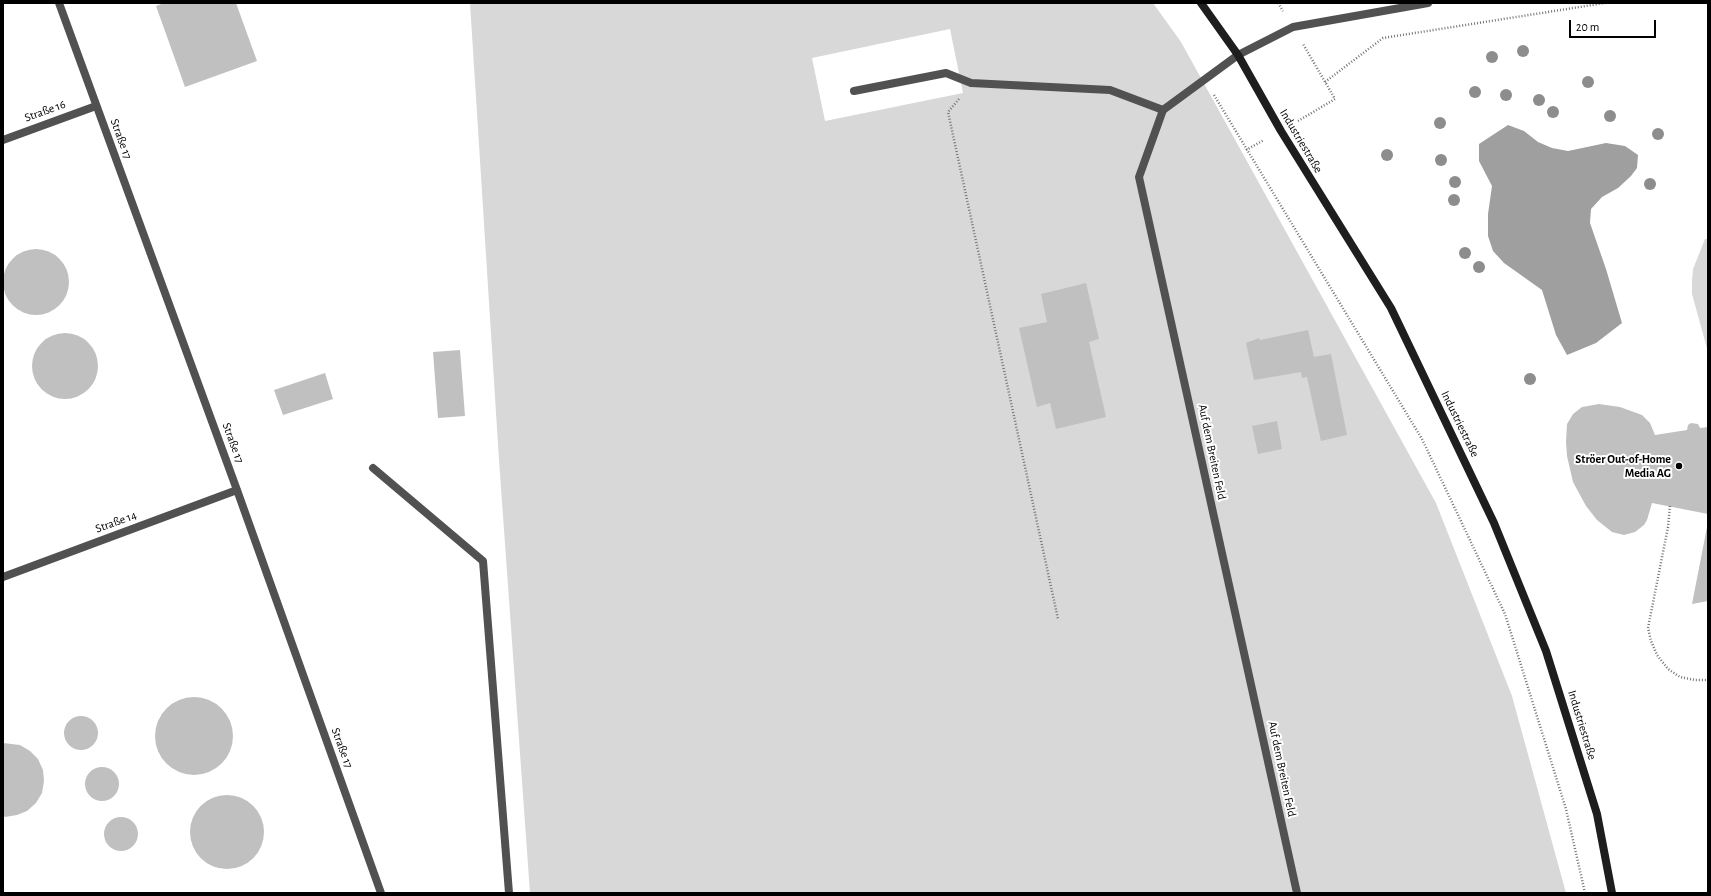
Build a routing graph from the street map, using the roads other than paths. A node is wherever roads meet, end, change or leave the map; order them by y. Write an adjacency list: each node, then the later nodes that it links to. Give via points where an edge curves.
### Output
1 (60, 3): 6 (street, Straße 17)
2 (1201, 3): 4 (main road, Industriestraße)
3 (1428, 3): 4 (street, via 1293,27)
4 (1238, 55): 7 (street); 15 (main road, Industriestraße, via 1281,132 1391,308 1494,523 1546,652 1597,814)
5 (854, 91): 7 (street, via 946,73 971,83 1110,90)
6 (96, 106): 8 (street, Straße 16); 10 (street, Straße 17)
7 (1163, 110): 14 (street, Auf dem Breiten Feld, via 1139,177)
8 (3, 140)
9 (373, 468): 13 (street, via 483,561)
10 (237, 490): 11 (street, Straße 14); 12 (street, Straße 17)
11 (3, 577)
12 (381, 893)
13 (509, 893)
14 (1297, 893)
15 (1612, 893)

